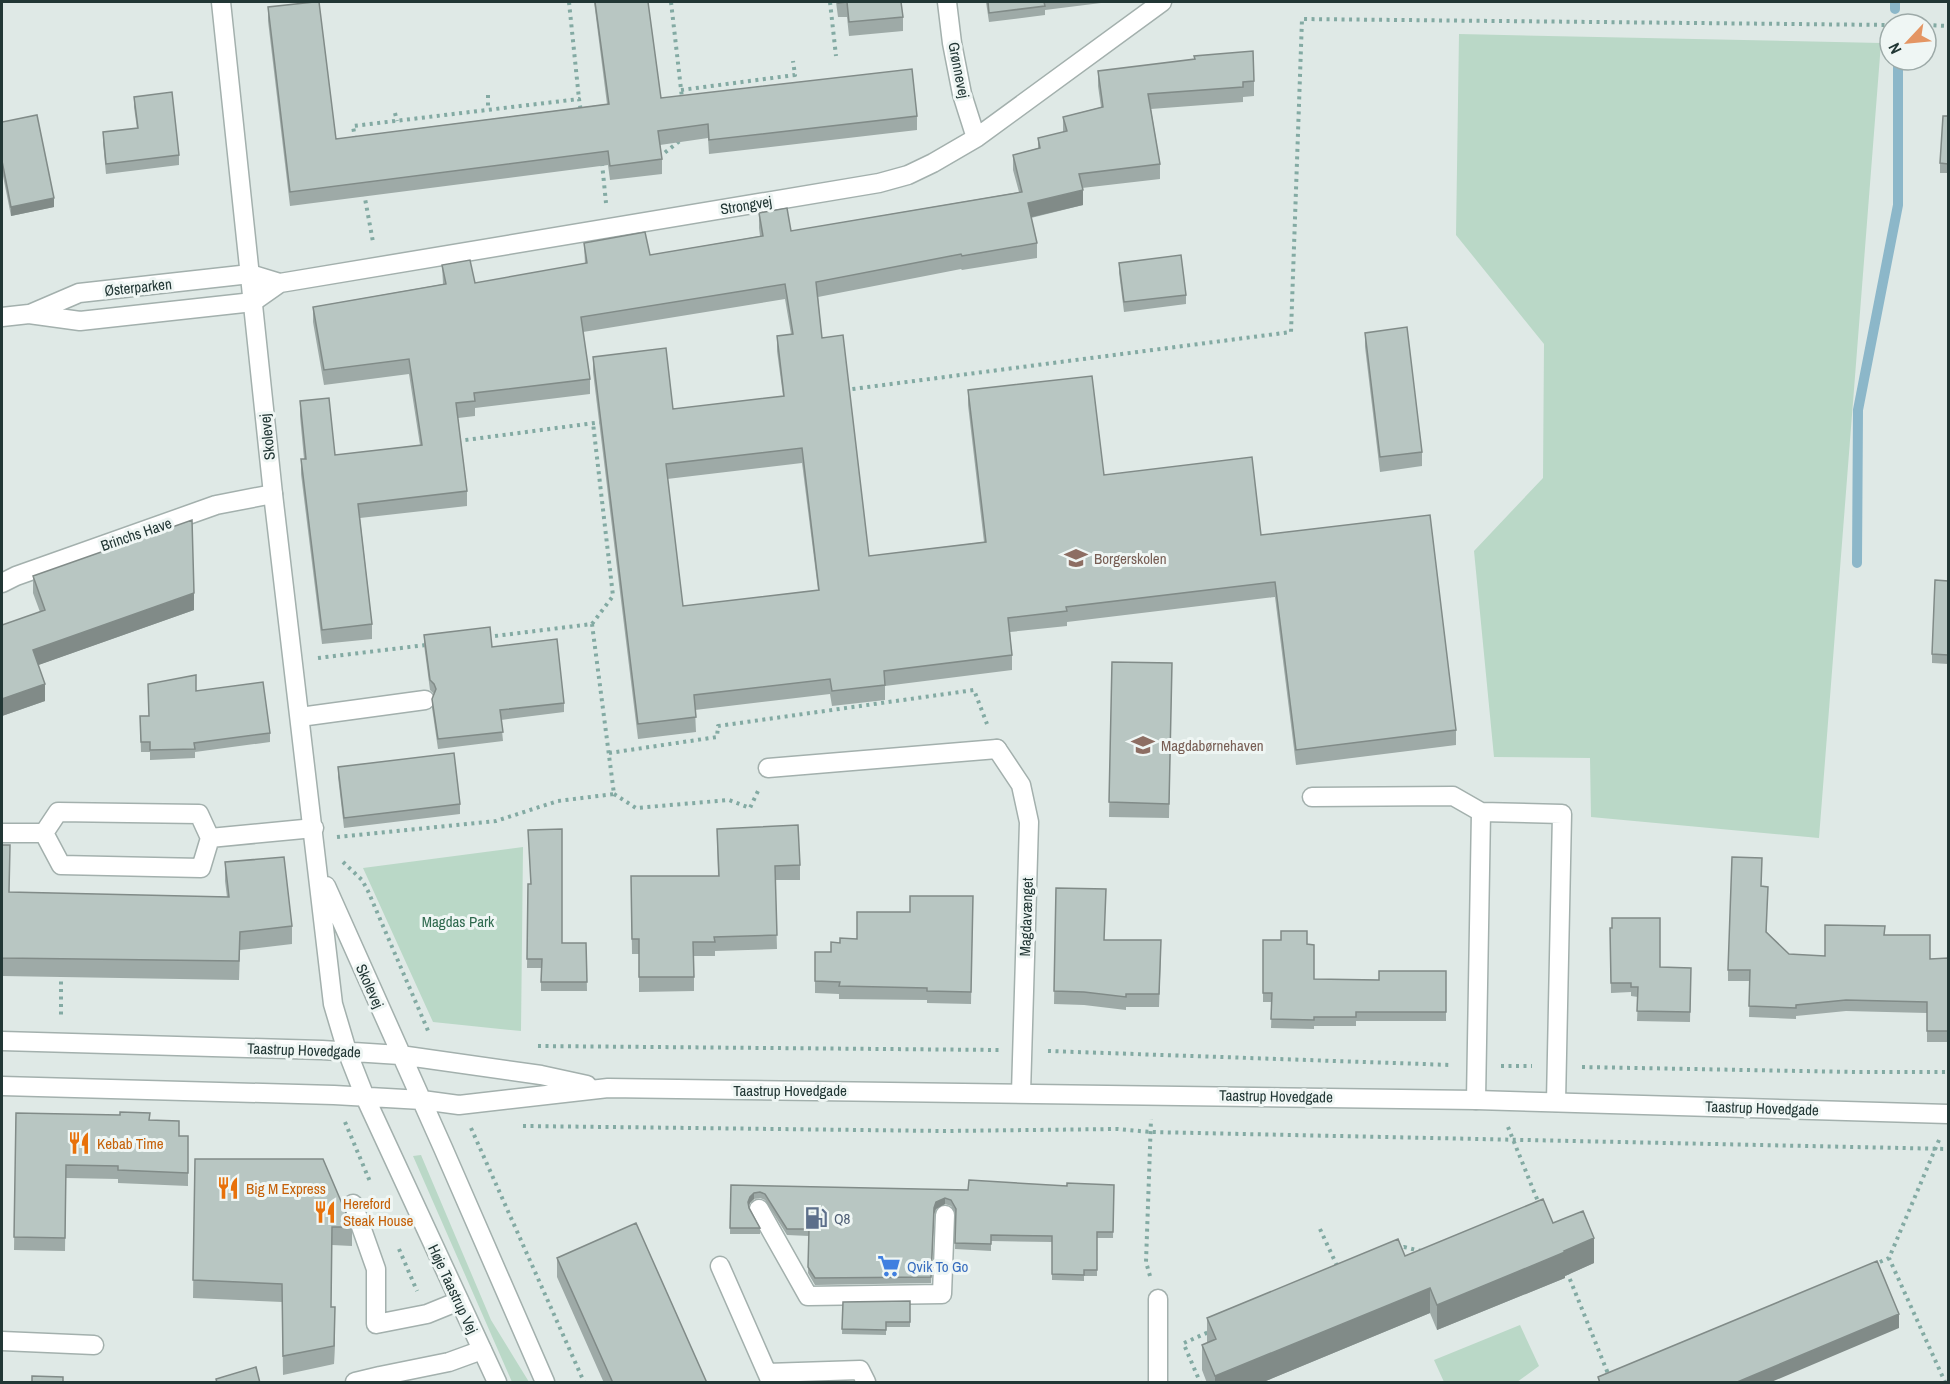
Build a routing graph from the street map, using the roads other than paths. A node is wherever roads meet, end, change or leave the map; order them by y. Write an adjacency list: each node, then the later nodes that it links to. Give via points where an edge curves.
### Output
1 (221, 2): 5 (street, Skolevej)
2 (947, 2): 4 (street, Grønnevej, via 962,94)
3 (1162, 2): 4 (street, Strongvej)
4 (976, 138): 6 (street, Strongvej, via 933,164 879,183)
5 (250, 274): 6 (street, Strongvej); 7 (street, Skolevej); 8 (street, Østerparken, via 79,293)
6 (280, 283): 7 (street, Strongvej)
7 (252, 302): 8 (street, Østerparken, via 80,321); 10 (street, Skolevej)
8 (29, 314): 9 (street, Østerparken)
9 (2, 317)
10 (273, 494): 11 (street, Brinchs Have, via 216,505); 13 (street, Skolevej)
11 (2, 583)
12 (425, 700): 13 (street)
13 (300, 717): 19 (street, Skolevej)
14 (768, 768): 27 (street, Magdavænget, via 997,749 1021,785 1029,822)
15 (1312, 797): 16 (street, via 1453,796)
16 (1481, 812): 30 (street); 31 (street, via 1562,814)
17 (2, 833): 18 (street)
18 (44, 833): 20 (street, via 58,812 199,814); 20 (street, via 61,866 201,868)
19 (314, 834): 20 (street); 21 (street, Skolevej)
20 (210, 838)
21 (319, 871): 23 (street, Skolevej, via 333,1004); 24 (street, Skolevej)
22 (2, 1041): 23 (street, Taastrup Hovedgade)
23 (347, 1051): 24 (street, Taastrup Hovedgade); 28 (street, Skolevej)
24 (400, 1055): 26 (street, Taastrup Hovedgade); 29 (street, Skolevej)
25 (2, 1086): 28 (street, Taastrup Hovedgade)
26 (603, 1088): 27 (street, Taastrup Hovedgade); 29 (street, Taastrup Hovedgade, via 459,1105)
27 (1021, 1092): 30 (street, Taastrup Hovedgade)
28 (365, 1097): 29 (street, Taastrup Hovedgade); 38 (street, Høje Taastrup Vej)
29 (422, 1100): 46 (street)
30 (1476, 1100): 31 (street, Taastrup Hovedgade)
31 (1556, 1102): 32 (street, Taastrup Hovedgade)
32 (1948, 1114)
33 (353, 1204): 38 (street, via 376,1269 376,1324 428,1314)
34 (759, 1209): 35 (street, via 808,1296 942,1294)
35 (945, 1215)
36 (720, 1266): 42 (street)
37 (1158, 1299): 48 (street)
38 (459, 1300): 41 (street, Høje Taastrup Vej)
39 (2, 1341): 40 (street)
40 (94, 1345)
41 (482, 1350): 43 (street); 45 (street, Høje Taastrup Vej)
42 (769, 1378): 47 (street, via 860,1370)
43 (382, 1379): 44 (street)
44 (355, 1383)
45 (497, 1383)
46 (545, 1383)
47 (866, 1383)
48 (1158, 1383)

